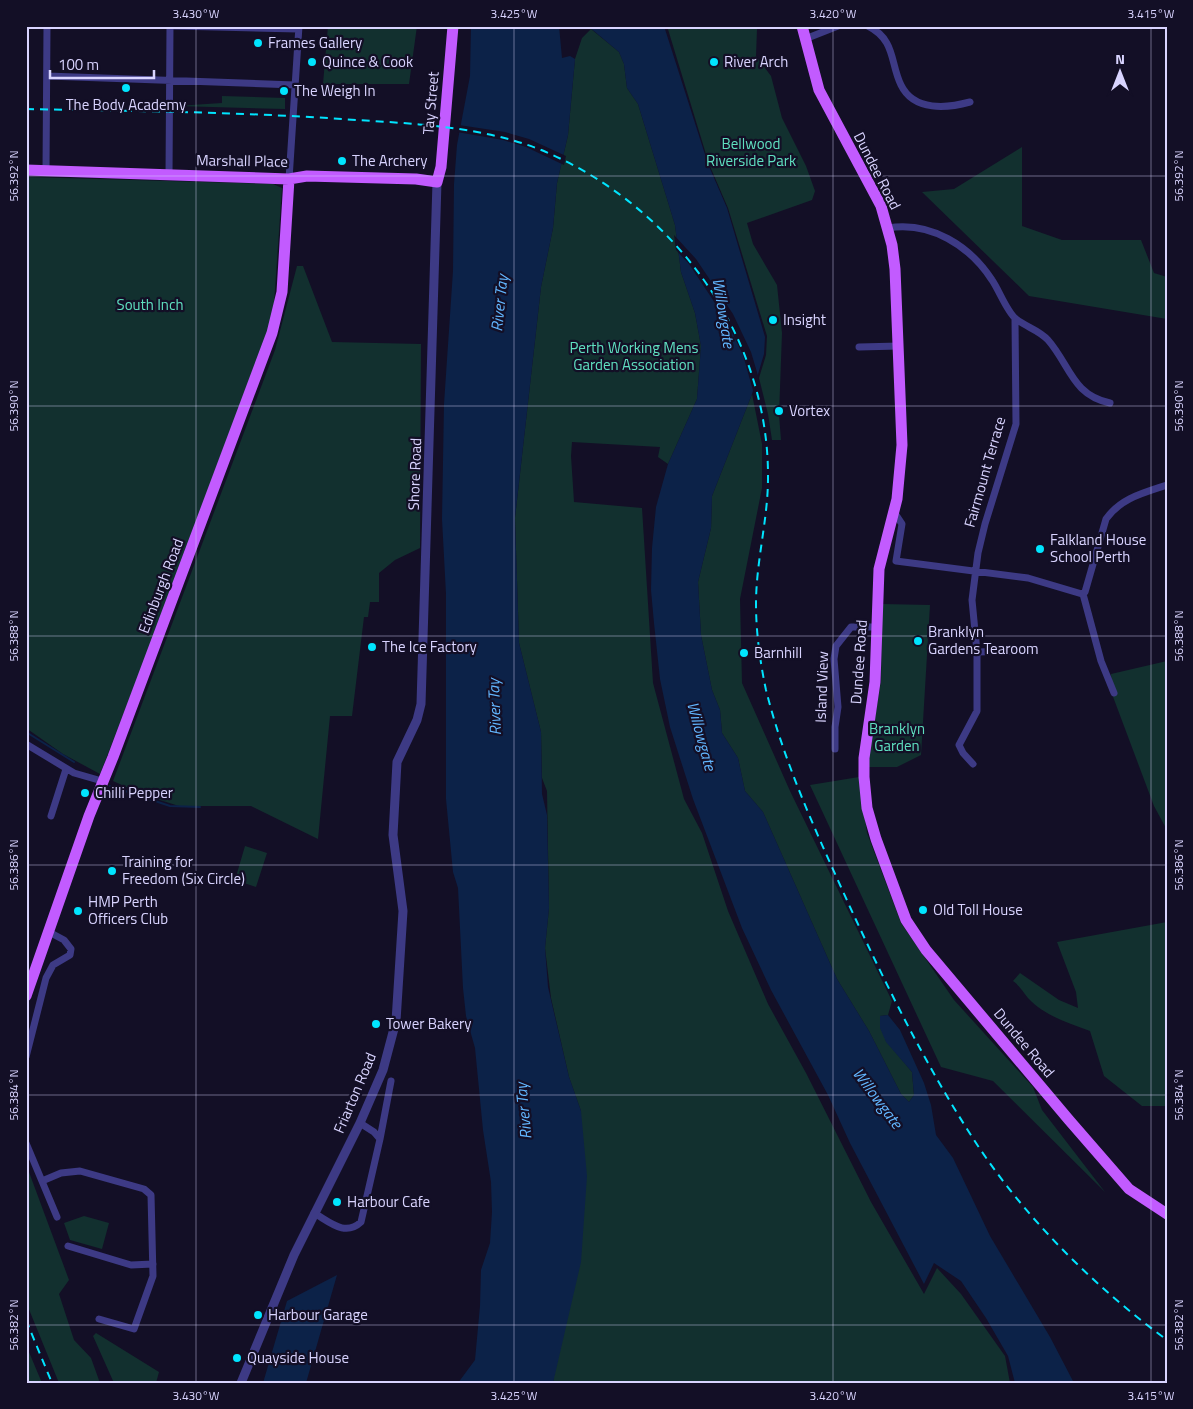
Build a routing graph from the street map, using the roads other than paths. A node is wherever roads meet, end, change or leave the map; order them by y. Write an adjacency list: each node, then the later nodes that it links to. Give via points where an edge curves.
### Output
1 (47, 26): 10 (street)
2 (170, 26): 11 (street)
3 (174, 26): 8 (street)
4 (453, 26): 18 (main road, Tay Street)
5 (802, 26): 9 (main road, Dundee Road)
6 (838, 26): 9 (street)
7 (868, 26): 13 (street, via 887,44 894,57 901,86 910,96 934,107)
8 (299, 28): 12 (street)
9 (805, 39): 19 (main road, Dundee Road, via 819,90 877,198)
10 (47, 76): 11 (street); 15 (street)
11 (170, 81): 12 (street); 16 (street)
12 (295, 85): 17 (street)
13 (970, 102)
14 (26, 170): 15 (main road, Marshall Place)
15 (46, 170): 16 (main road, Marshall Place)
16 (169, 175): 17 (main road, Marshall Place)
17 (290, 179): 18 (main road, Marshall Place, via 307,176); 37 (main road, Edinburgh Road, via 282,292 272,333)
18 (437, 182): 34 (street, Shore Road, via 421,704)
19 (888, 228): 20 (street, via 934,232 963,248 992,279); 21 (main road, Dundee Road, via 896,269)
20 (1015, 319): 23 (street, via 1048,340 1079,388 1098,401); 26 (street, Fairmount Terrace, via 1016,424 984,524)
21 (899, 346): 22 (street); 25 (main road, Dundee Road, via 902,445)
22 (859, 347)
23 (1110, 403)
24 (1167, 485): 27 (street, via 1129,498 1111,512)
25 (894, 512): 26 (street, via 902,524 896,561); 28 (main road, Dundee Road, via 879,569)
26 (976, 572): 27 (street, via 1028,578); 30 (street, Fairmount Terrace, via 972,600)
27 (1083, 594): 31 (street, via 1101,661)
28 (876, 627): 33 (street, Island View, via 850,627 836,646 838,707); 49 (main road, Dundee Road, via 875,682 864,758 867,808 906,920 926,950 1130,1189)
29 (1011, 651): 30 (street)
30 (977, 652): 35 (street, Fairmount Terrace, via 977,711 959,745)
31 (1114, 693)
32 (26, 744): 36 (street)
33 (835, 749)
34 (397, 762): 44 (street, Friarton Road, via 393,836 403,911 396,1021 383,1070)
35 (973, 764)
36 (66, 769): 37 (street); 38 (street)
37 (102, 781): 39 (main road, Edinburgh Road)
38 (51, 816)
39 (49, 932): 40 (main road, Edinburgh Road); 42 (street, via 66,941 71,949 70,954 53,966 46,978)
40 (30, 972): 41 (main road, Edinburgh Road)
41 (26, 996)
42 (26, 1057)
43 (391, 1081): 45 (street)
44 (360, 1123): 45 (street); 48 (street, Friarton Road)
45 (380, 1139): 48 (street, via 361,1222 354,1229 345,1230)
46 (26, 1143): 47 (street)
47 (42, 1181): 50 (street); 52 (street, via 61,1173 80,1171 144,1189 150,1195)
48 (314, 1213): 54 (street, Friarton Road)
49 (1167, 1214)
50 (57, 1217)
51 (68, 1246): 52 (street, via 131,1265)
52 (153, 1264): 53 (street, via 153,1276 134,1329)
53 (99, 1319)
54 (241, 1383)

